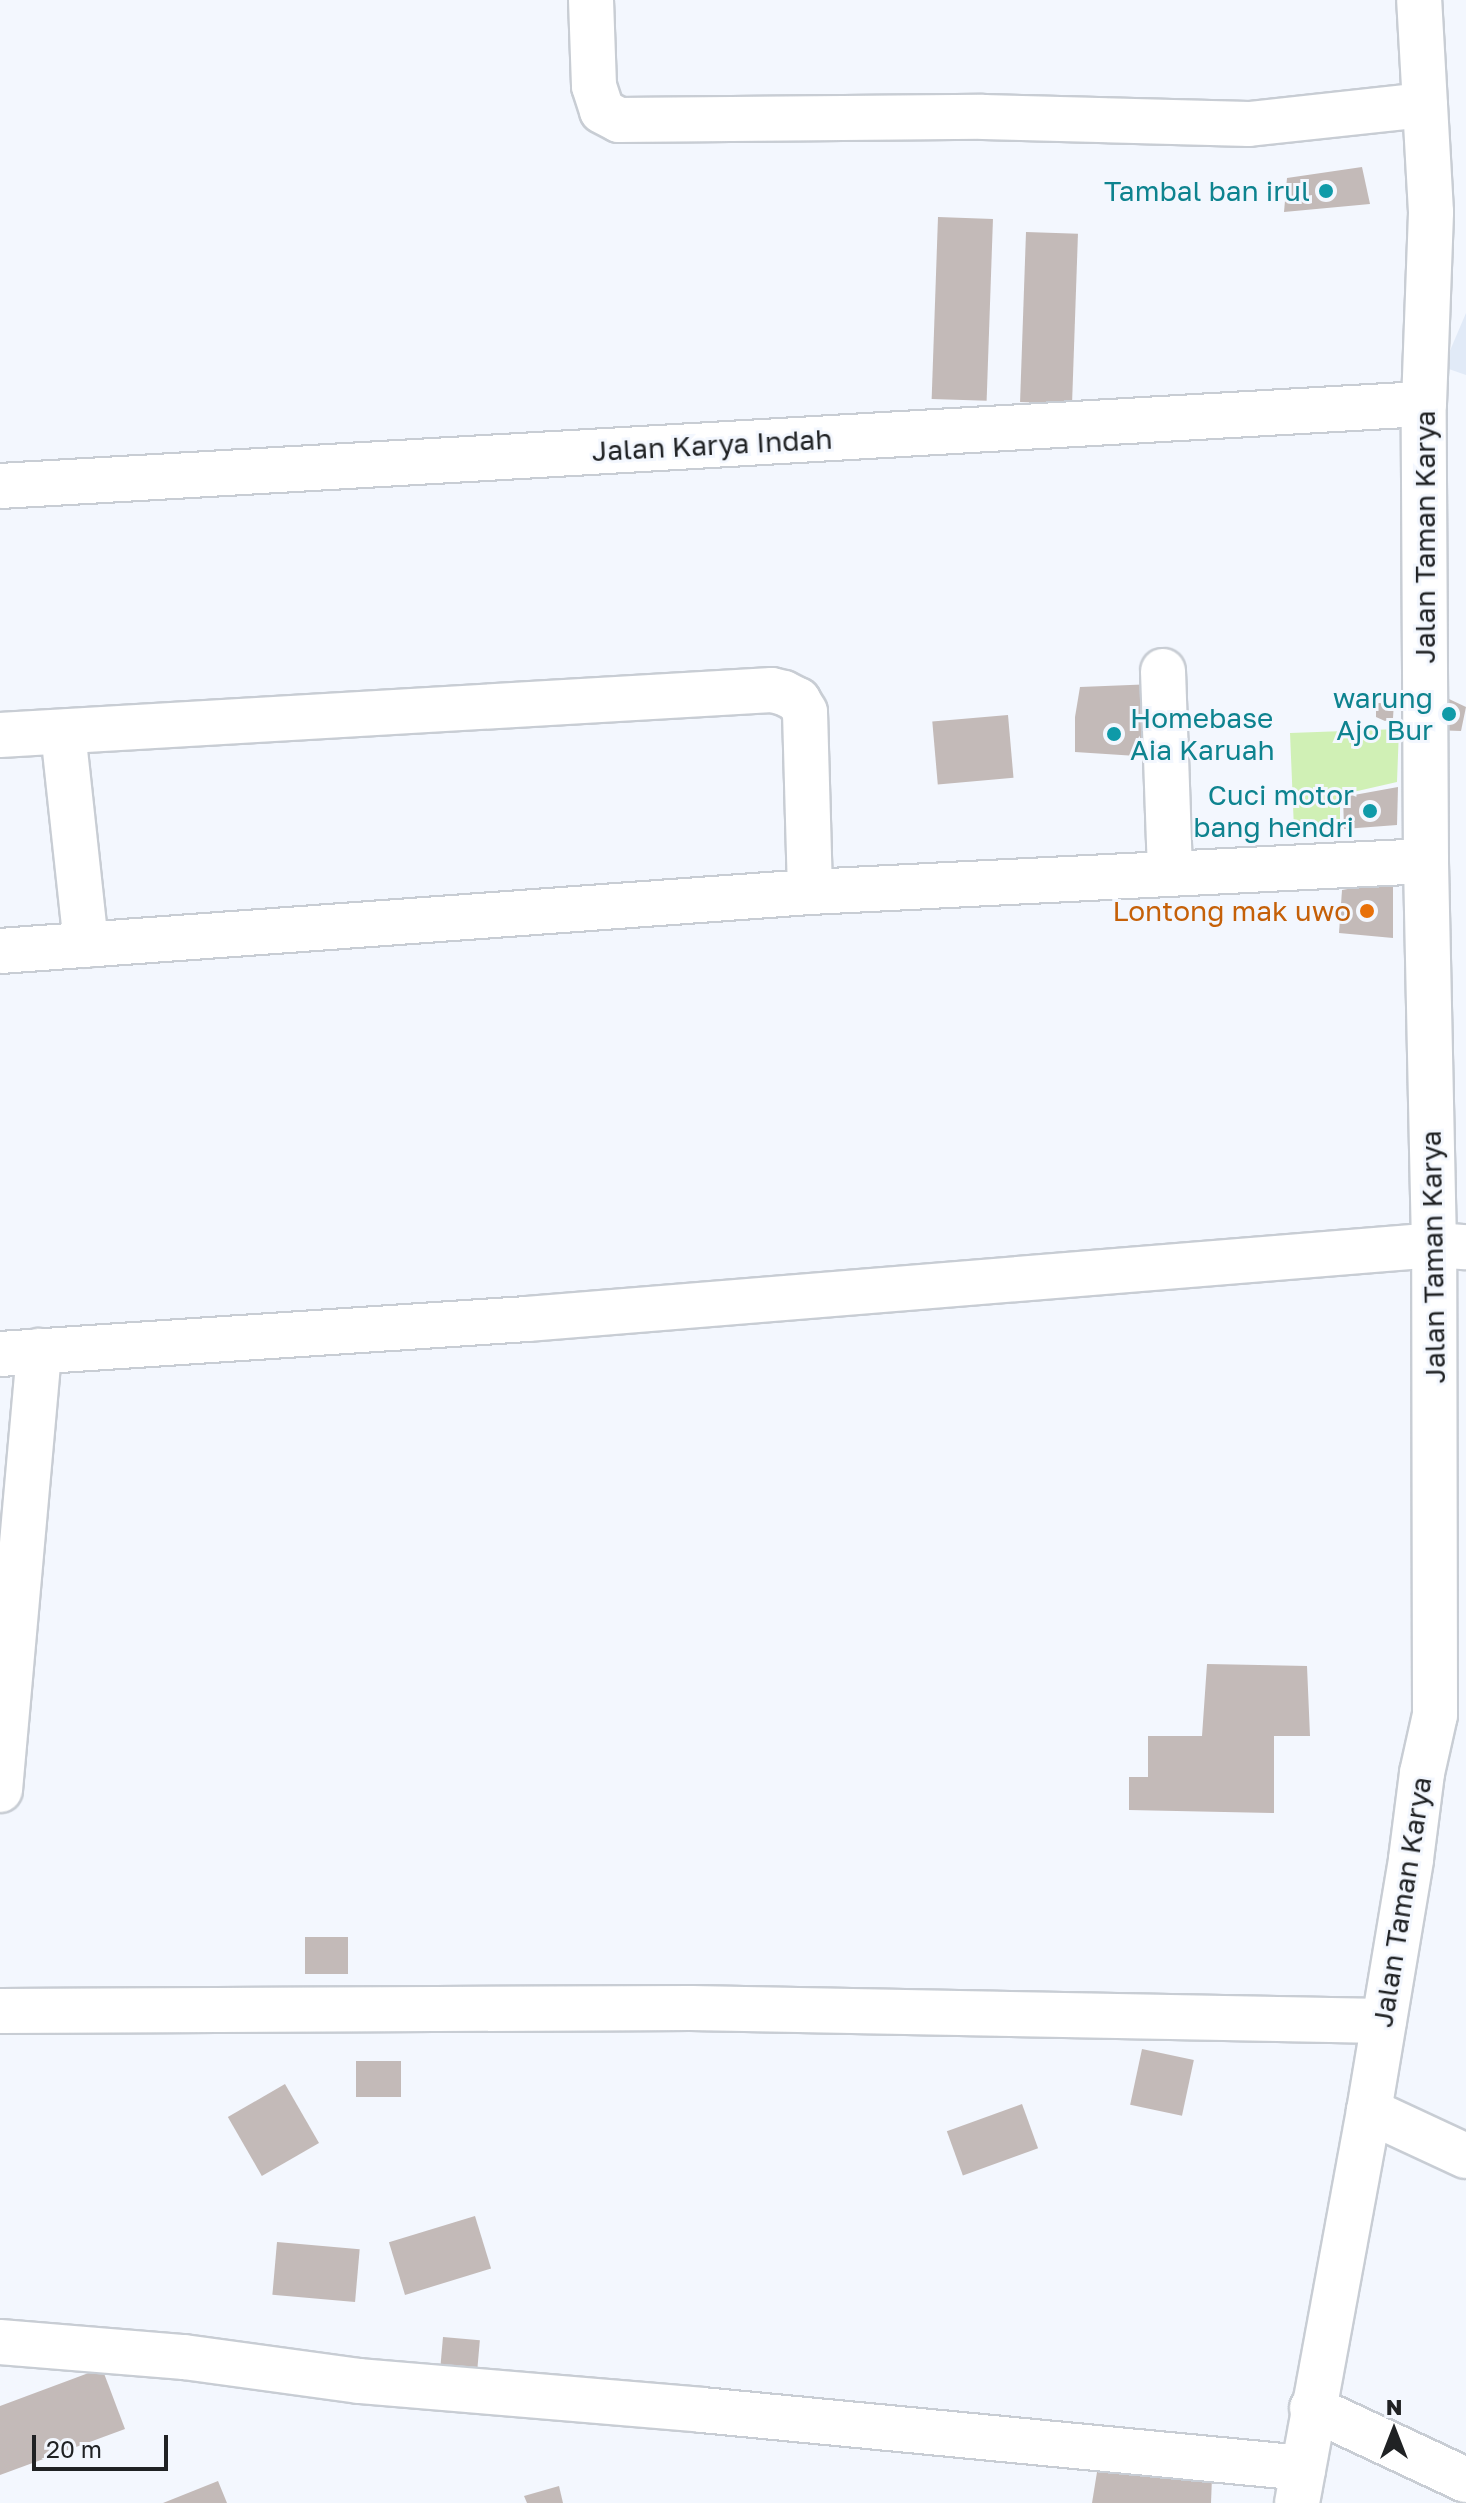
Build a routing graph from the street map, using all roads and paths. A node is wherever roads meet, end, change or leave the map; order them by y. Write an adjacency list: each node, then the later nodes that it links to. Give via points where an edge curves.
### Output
1 (591, 0): 3 (street, via 599,105 606,115 631,121 983,117 1249,124)
2 (1419, 0): 3 (street, Jalan Taman Karya)
3 (1425, 105): 4 (street, Jalan Taman Karya)
4 (1448, 218): 5 (street, Jalan Taman Karya)
5 (1424, 404): 6 (street, Jalan Karya Indah); 10 (street, Jalan Taman Karya)
6 (0, 486)
7 (1163, 671): 11 (street)
8 (63, 732): 9 (street); 12 (street, via 772,690 798,700 805,712); 13 (street)
9 (0, 735)
10 (1426, 861): 11 (street); 15 (street, Jalan Taman Karya)
11 (1170, 873): 12 (street)
12 (810, 892): 13 (street)
13 (86, 945): 14 (street)
14 (0, 951)
15 (1450, 1246): 16 (street, via 543,1318); 17 (street, Jalan Taman Karya)
16 (20, 1352): 18 (street)
17 (1450, 1723): 20 (street, Jalan Taman Karya, via 1422,1773)
18 (0, 1790)
19 (0, 2011): 20 (street, via 691,2008)
20 (1384, 2021): 21 (street, Jalan Taman Karya)
21 (1369, 2111): 22 (street); 24 (street, Jalan Taman Karya)
22 (1466, 2156)
23 (0, 2342): 26 (street, via 184,2357)
24 (1312, 2408): 25 (street); 26 (street, Jalan Taman Karya)
25 (1466, 2480)
26 (1300, 2485)

